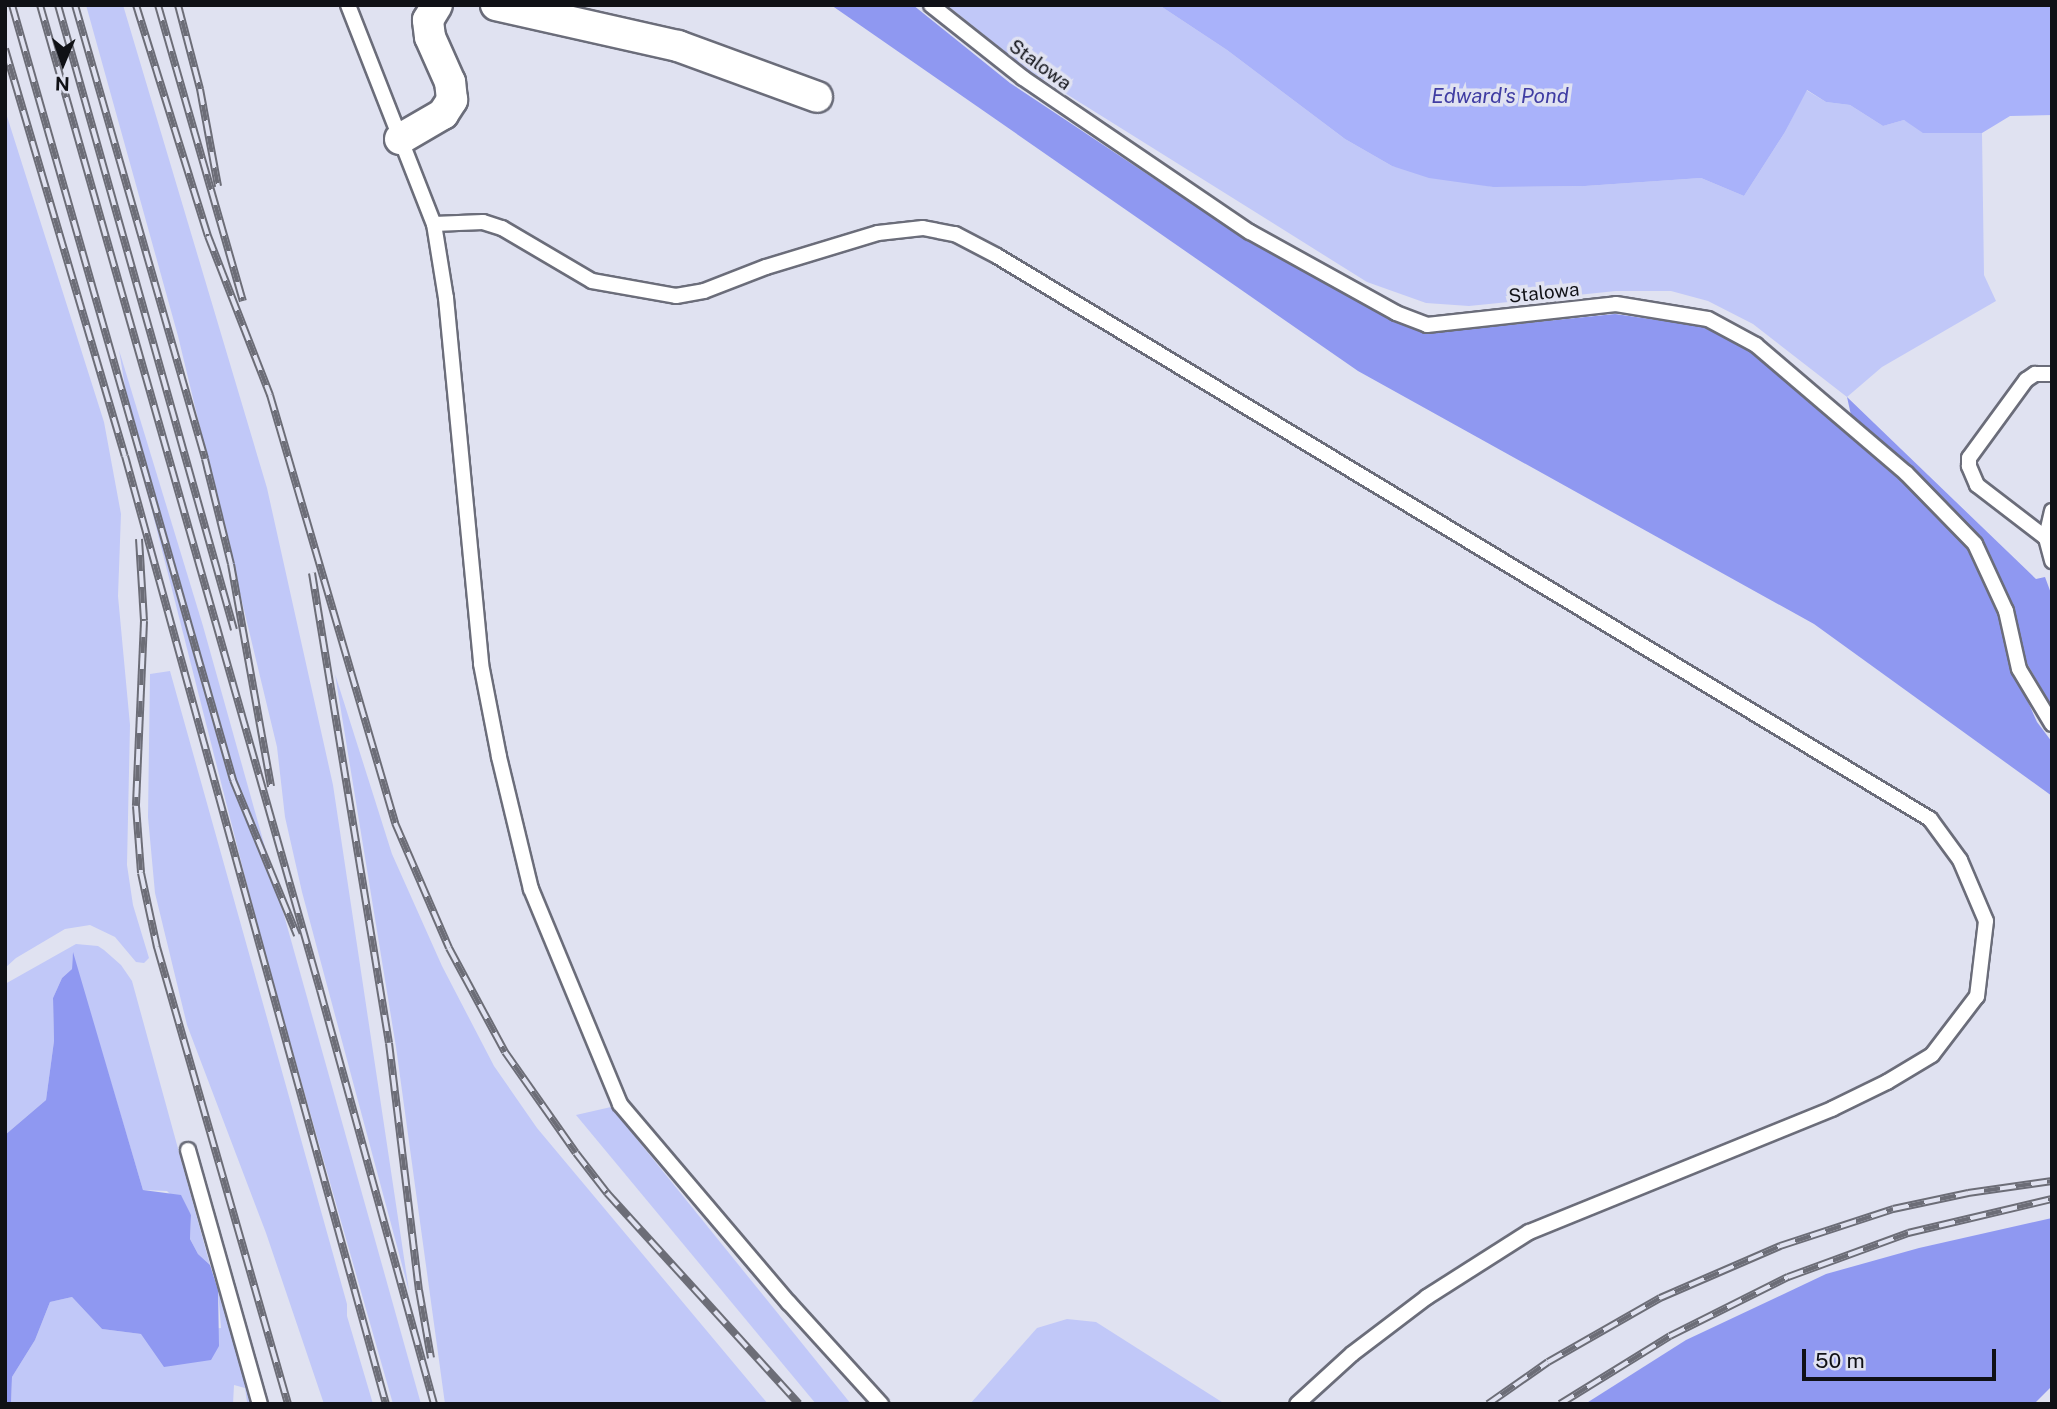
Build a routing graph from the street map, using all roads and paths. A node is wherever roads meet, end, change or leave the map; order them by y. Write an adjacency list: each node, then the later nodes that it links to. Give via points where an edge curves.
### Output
1 (348, 5): 6 (lane)
2 (496, 5): 5 (street, via 678,46)
3 (931, 5): 12 (lane, Stalowa, via 1023,78 1250,232 1396,313 1427,325 1616,304 1708,318 1755,345 1906,474 1975,544 2006,611 2019,669)
4 (433, 6): 6 (street, via 428,20 430,37 450,82 452,100 431,123)
5 (817, 97)
6 (400, 139): 7 (lane)
7 (434, 224): 15 (lane, via 446,298 481,664 531,889 620,1104); 16 (lane, via 483,222 502,228 592,281 676,296 704,291 878,233 923,228 955,234 1930,819 1960,860 1986,921 1978,996 1932,1055 1832,1109 1529,1232 1427,1297)
8 (2052, 374): 10 (lane, via 2035,374 2026,380 1969,458 1977,485)
9 (2052, 511): 10 (lane)
10 (2046, 538): 11 (lane)
11 (2052, 561)
12 (2052, 724)
13 (188, 1150): 14 (lane)
14 (260, 1404)
15 (881, 1404)
16 (1297, 1404)

